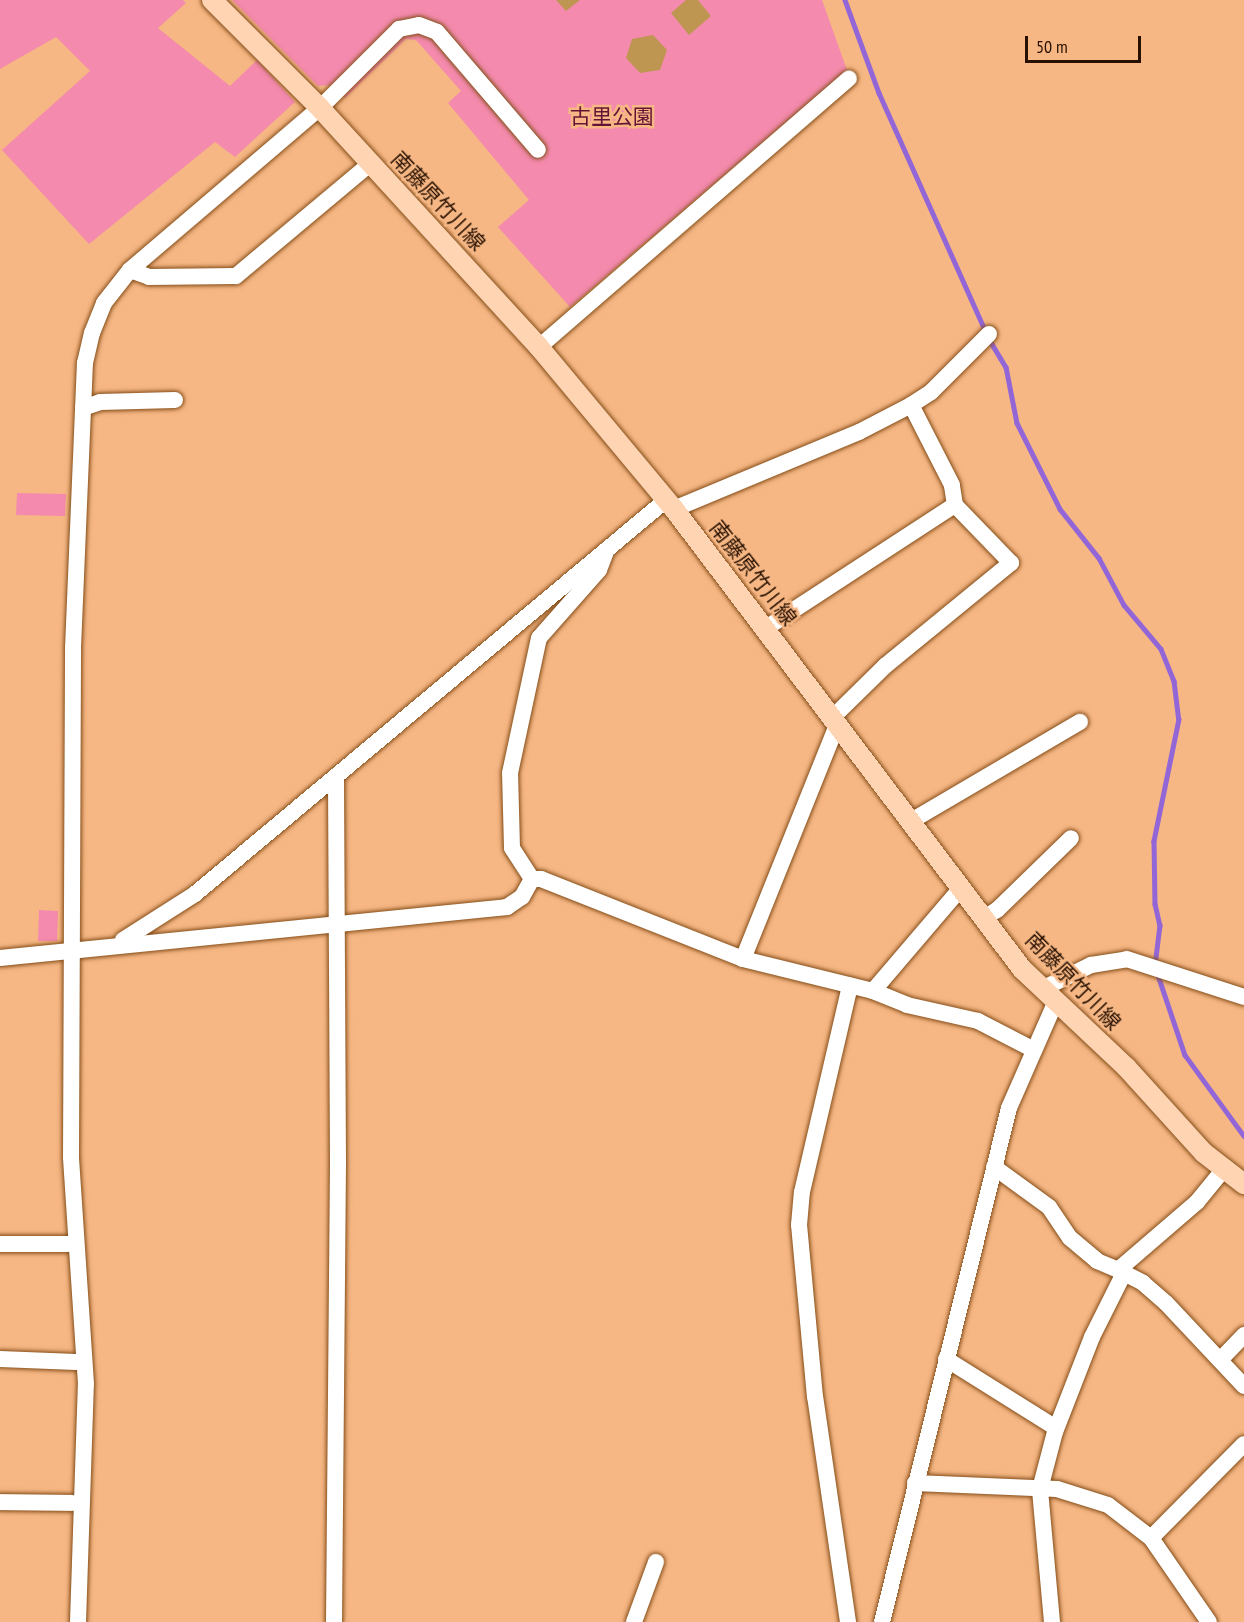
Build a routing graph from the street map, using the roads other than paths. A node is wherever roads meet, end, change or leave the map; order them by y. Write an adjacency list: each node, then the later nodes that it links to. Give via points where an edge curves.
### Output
1 (212, 0): 3 (main road, 南藤原竹川線)
2 (849, 78): 8 (street)
3 (320, 108): 4 (street, via 399,28 419,25 437,32); 5 (main road, 南藤原竹川線); 6 (street)
4 (538, 150)
5 (371, 164): 6 (street, via 236,276 149,277); 8 (main road, 南藤原竹川線)
6 (130, 270): 11 (street, via 97,317 85,363)
7 (987, 338): 10 (street, via 931,392)
8 (539, 347): 12 (main road, 南藤原竹川線)
9 (175, 400): 11 (street, via 100,402)
10 (911, 405): 12 (street, via 859,432); 13 (street, via 952,485)
11 (83, 408): 26 (street, via 73,648)
12 (670, 504): 14 (street); 15 (main road, 南藤原竹川線)
13 (955, 505): 15 (street); 16 (street, via 1011,562 894,658)
14 (609, 545): 18 (street); 21 (street, via 599,570 539,638 510,773 512,848)
15 (766, 628): 16 (main road, 南藤原竹川線)
16 (835, 720): 19 (main road, 南藤原竹川線); 28 (street)
17 (1080, 723): 19 (street)
18 (336, 776): 24 (street); 25 (street, via 195,894)
19 (911, 821): 22 (main road, 南藤原竹川線)
20 (1071, 838): 23 (street)
21 (532, 879): 24 (street, via 522,897 507,907); 28 (street, via 561,886)
22 (961, 888): 23 (main road, 南藤原竹川線); 30 (street)
23 (984, 918): 31 (main road, 南藤原竹川線)
24 (338, 921): 25 (street); 55 (street)
25 (117, 944): 26 (street)
26 (70, 950): 27 (street); 54 (street, via 71,1157 86,1384)
27 (0, 958)
28 (743, 959): 29 (street)
29 (850, 986): 30 (street); 57 (street, via 802,1192 799,1225 815,1397)
30 (873, 992): 33 (street, via 907,1005 978,1021)
31 (1048, 996): 32 (street, via 1091,965 1127,959); 33 (street); 35 (main road, 南藤原竹川線, via 1126,1067 1204,1153)
32 (1244, 998)
33 (1034, 1050): 34 (street, via 1009,1108)
34 (994, 1167): 39 (street, via 1049,1208 1070,1238 1097,1262); 42 (street)
35 (1224, 1169): 36 (main road, 南藤原竹川線); 39 (street, via 1197,1202)
36 (1244, 1184)
37 (0, 1244): 38 (street)
38 (68, 1244)
39 (1121, 1272): 43 (street, via 1166,1302); 46 (street)
40 (1244, 1335): 43 (street)
41 (0, 1359): 44 (street)
42 (946, 1359): 46 (street); 48 (street)
43 (1220, 1360): 45 (street)
44 (76, 1362)
45 (1244, 1386)
46 (1056, 1428): 49 (street)
47 (1244, 1444): 52 (street)
48 (915, 1483): 49 (street); 58 (street)
49 (1040, 1489): 52 (street, via 1057,1489 1108,1505); 59 (street)
50 (0, 1502): 51 (street)
51 (72, 1503)
52 (1151, 1538): 60 (street)
53 (656, 1562): 56 (street)
54 (78, 1622)
55 (334, 1622)
56 (634, 1622)
57 (848, 1622)
58 (882, 1622)
59 (1053, 1622)
60 (1209, 1622)

